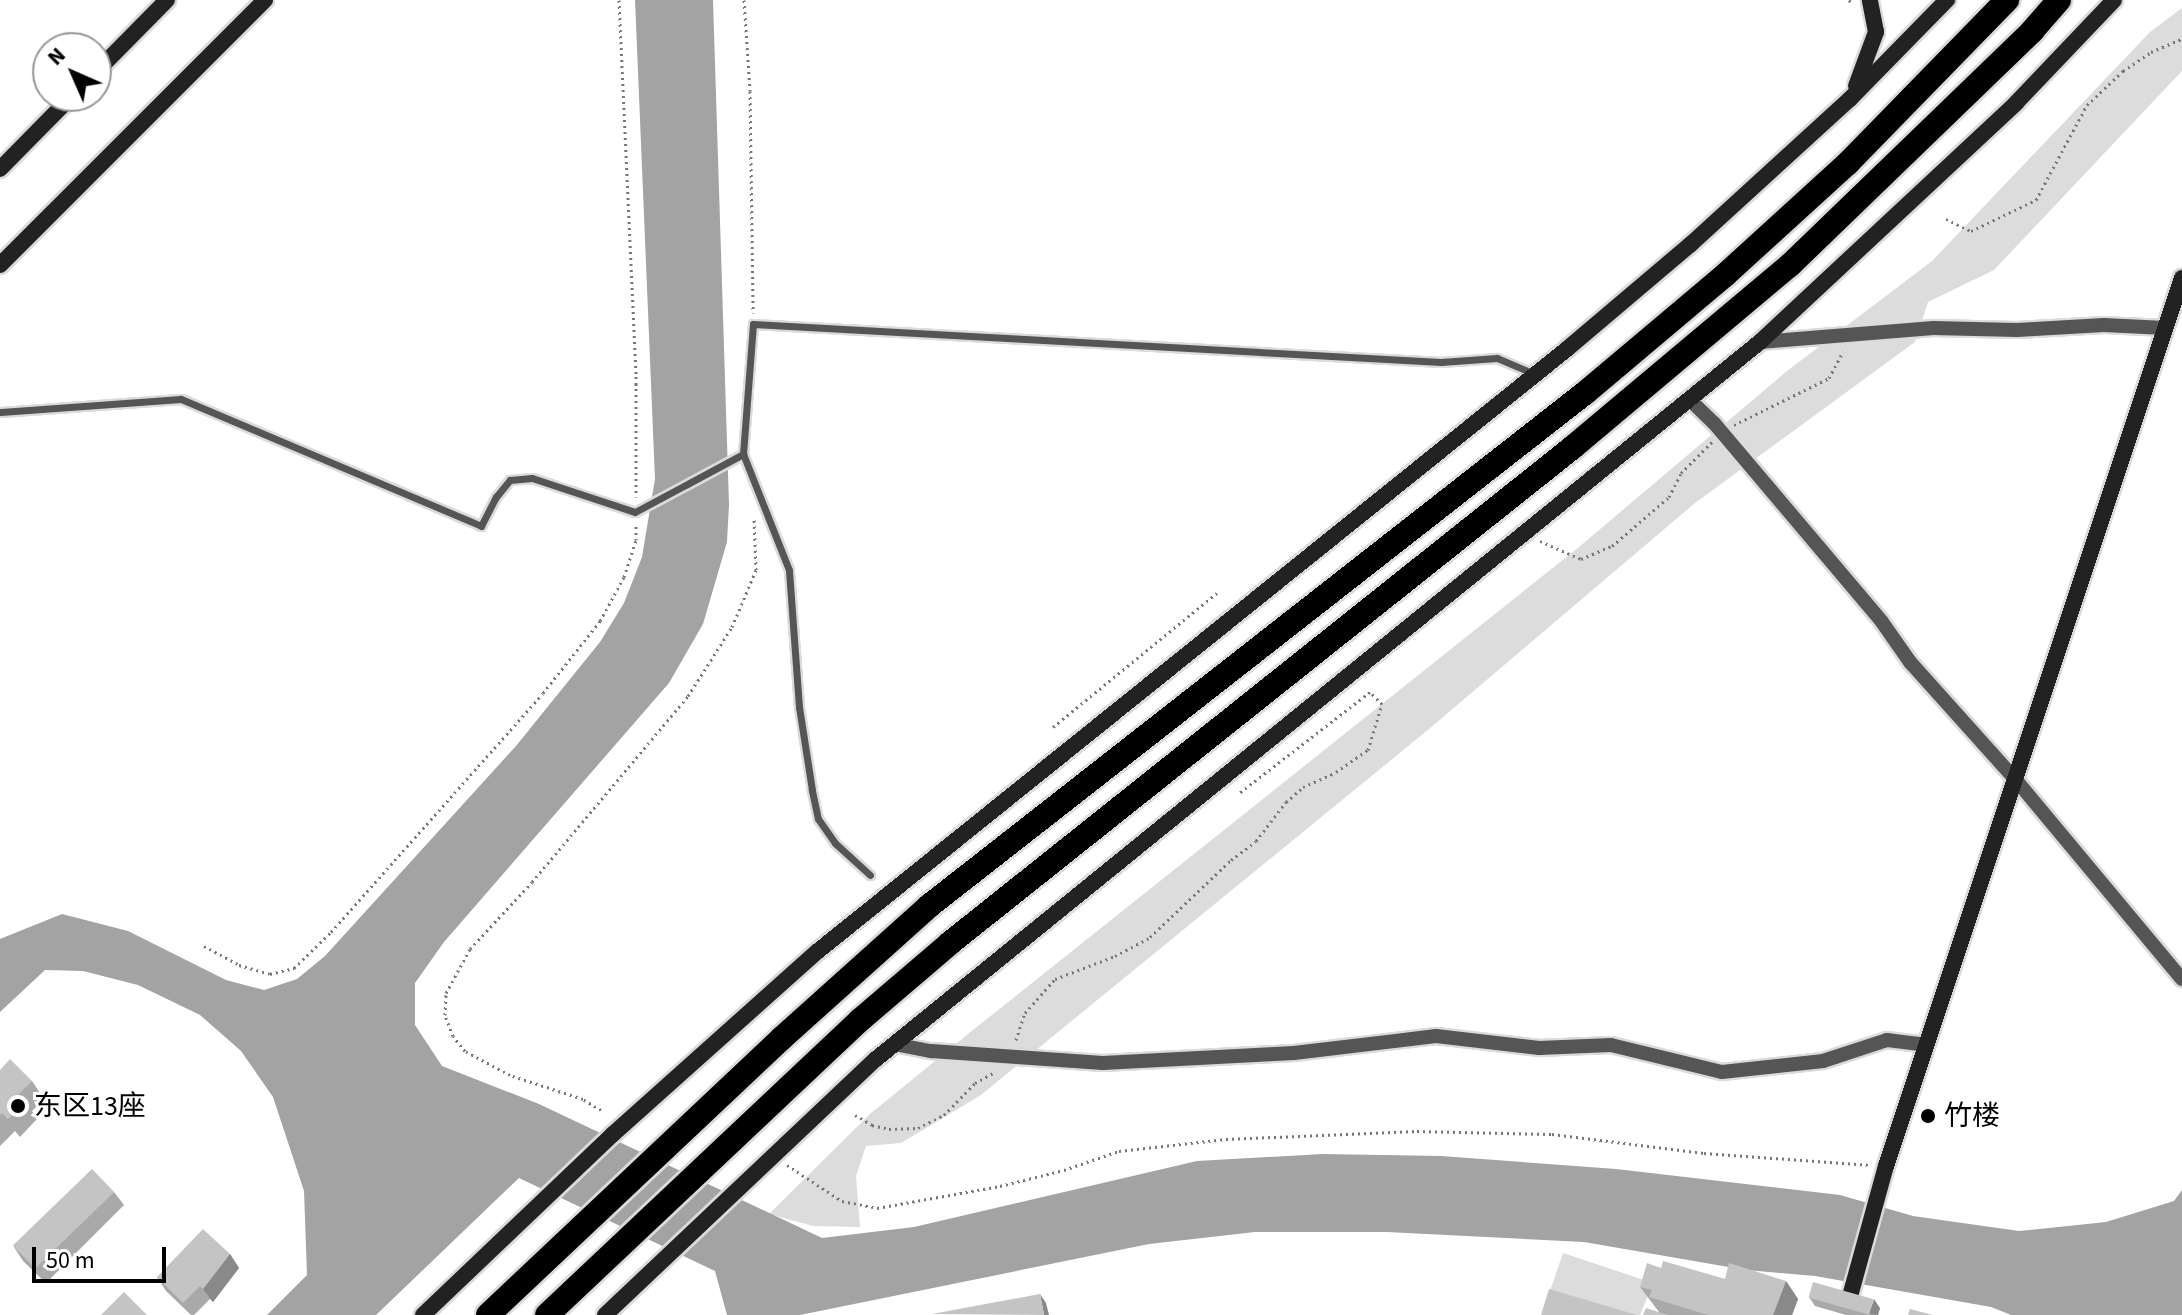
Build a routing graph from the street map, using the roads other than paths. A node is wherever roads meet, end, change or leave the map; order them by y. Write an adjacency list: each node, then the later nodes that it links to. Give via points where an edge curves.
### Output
1 (167, 0): 8 (main road)
2 (265, 0): 12 (main road)
3 (1870, 0): 9 (main road, via 1873,48)
4 (1947, 0): 9 (main road)
5 (2007, 0): 26 (highway, via 1848,163 1725,275 1585,393 929,906)
6 (2059, 0): 25 (highway, via 1790,265 1573,447 950,943)
7 (2114, 0): 15 (main road, via 2016,103)
8 (112, 56)
9 (1850, 99): 16 (main road, via 1691,244)
10 (56, 112): 11 (main road)
11 (0, 169)
12 (0, 265)
13 (2182, 278): 14 (main road)
14 (2165, 328): 15 (street, via 1933,328); 20 (main road)
15 (1760, 342): 17 (main road)
16 (1535, 374): 19 (lane, via 1497,358 1441,362 753,324); 28 (main road, via 888,891 738,1020)
17 (1691, 401): 20 (street); 23 (main road)
18 (0, 412): 19 (lane, via 181,399 481,526 510,480 532,478 635,512)
19 (743, 454): 21 (lane, via 789,570 799,707 818,819)
20 (2016, 780): 22 (street); 24 (main road)
21 (870, 875)
22 (2182, 979)
23 (894, 1044): 24 (street, via 1103,1063 1294,1053 1436,1036 1539,1048 1611,1045 1722,1072 1823,1061 1887,1040); 33 (main road)
24 (1926, 1045): 27 (main road)
25 (629, 1235): 31 (highway); 32 (highway)
26 (535, 1268): 29 (highway); 30 (highway)
27 (1845, 1310)
28 (423, 1315)
29 (467, 1315)
30 (488, 1315)
31 (547, 1315)
32 (557, 1315)
33 (605, 1315)

